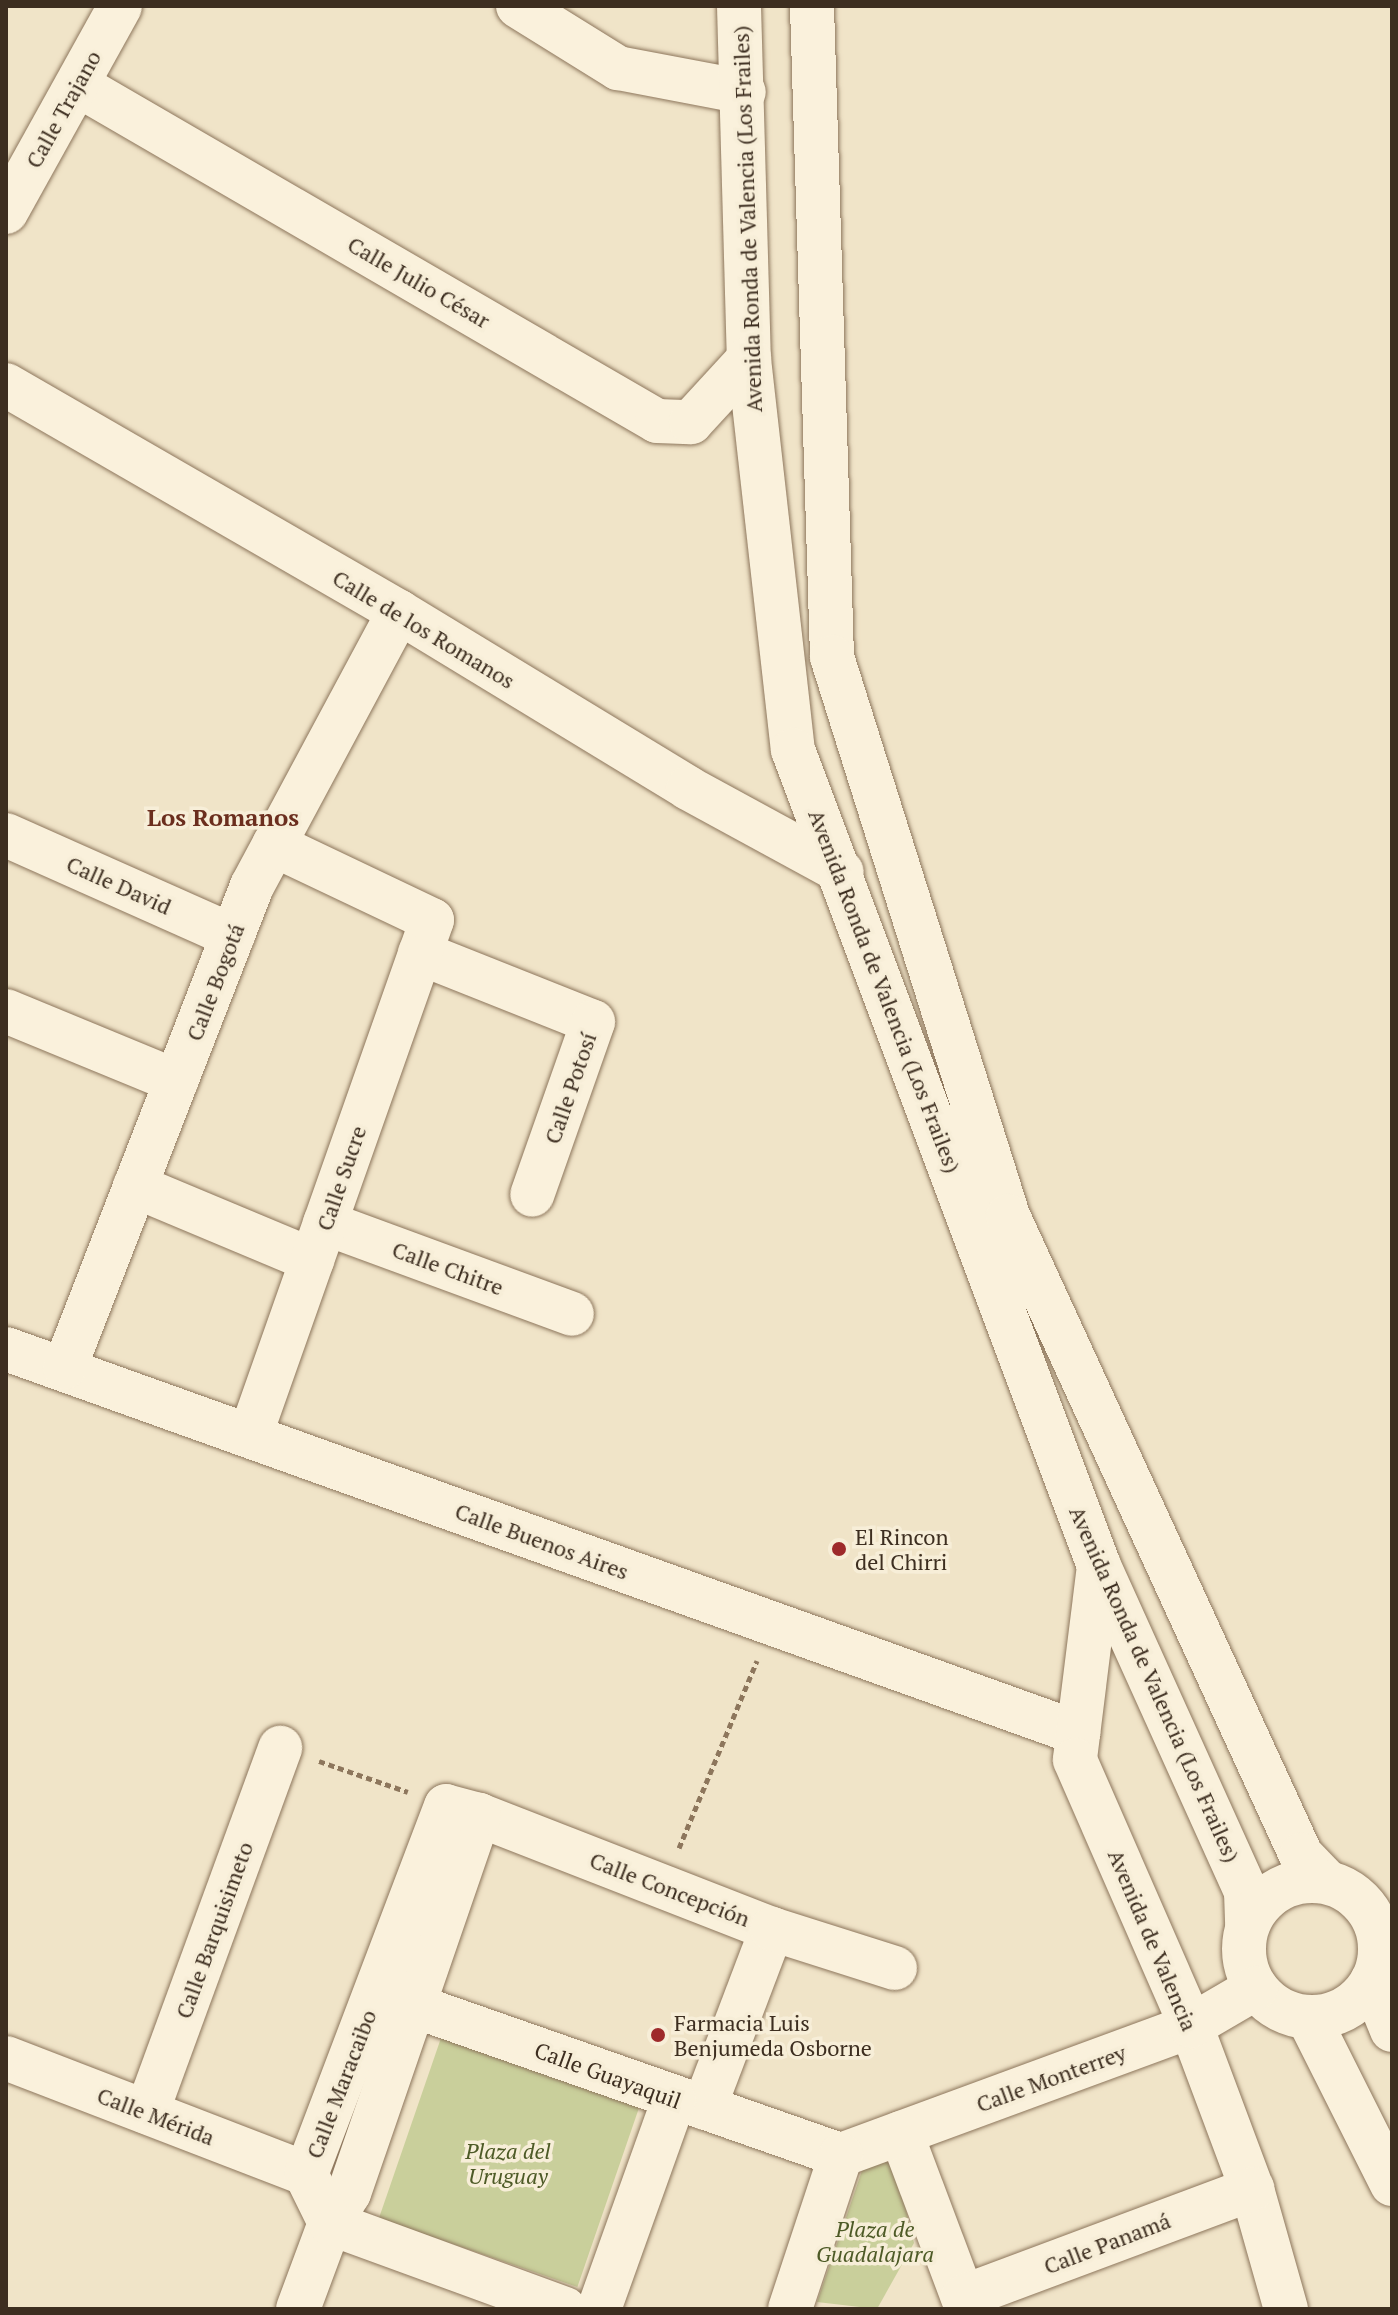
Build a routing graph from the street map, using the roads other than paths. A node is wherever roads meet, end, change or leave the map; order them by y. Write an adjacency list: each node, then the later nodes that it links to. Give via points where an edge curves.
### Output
1 (120, 6): 5 (street, Calle Trajano)
2 (518, 6): 6 (street, via 618,68)
3 (739, 6): 6 (street, Avenida Ronda de Valencia (Los Frailes))
4 (812, 6): 28 (street, Avenida Ronda de Valencia (Los Frailes), via 832,657 1008,1216 1301,1855)
5 (78, 85): 7 (street, Calle Trajano); 8 (street, Calle Julio César, via 657,421 691,422)
6 (744, 92): 8 (street, Avenida Ronda de Valencia (Los Frailes))
7 (6, 212)
8 (749, 359): 13 (street, Avenida Ronda de Valencia (Los Frailes), via 793,750)
9 (6, 385): 10 (street, Calle de los Romanos)
10 (399, 612): 12 (street, Calle Bogotá); 13 (street, Calle de los Romanos, via 688,788)
11 (6, 835): 14 (street, Calle David)
12 (274, 845): 14 (street, Calle Bogotá); 15 (street)
13 (842, 872): 25 (street, Avenida Ronda de Valencia (Los Frailes))
14 (233, 936): 17 (street, Calle Bogotá)
15 (426, 936): 19 (street, Calle Potosí, via 593,1022); 20 (street, Calle Sucre)
16 (6, 1011): 17 (street)
17 (176, 1081): 18 (street, Calle Bogotá)
18 (135, 1186): 20 (street, Calle Chitre); 23 (street, Calle Bogotá)
19 (532, 1195)
20 (319, 1242): 21 (street, Calle Chitre); 24 (street, Calle Sucre)
21 (572, 1314)
22 (6, 1349): 23 (street, Calle Buenos Aires)
23 (65, 1367): 24 (street, Calle Buenos Aires)
24 (250, 1436): 26 (street, Calle Buenos Aires)
25 (1099, 1566): 26 (street, Avenida de Valencia); 30 (street, Avenida Ronda de Valencia (Los Frailes), via 1246,1892)
26 (1078, 1733): 37 (street, Avenida de Valencia, via 1075,1760)
27 (280, 1748): 41 (street, Calle Barquisimeto)
28 (1327, 1882): 29 (street); 30 (street, via 1288,1885 1270,1895)
29 (1382, 1910): 33 (street, via 1380,1960)
30 (1247, 1926): 34 (street, via 1246,1968)
31 (772, 1929): 32 (street); 35 (street, Calle Concepción, via 462,1810); 40 (street, Calle Concepción)
32 (895, 1968)
33 (1372, 1981): 36 (street, via 1345,2008); 38 (street)
34 (1256, 1988): 36 (street, via 1270,2003); 37 (street, Calle Monterrey)
35 (396, 1999): 40 (street, Calle Guayaquil); 44 (street, Calle Maracaibo); 47 (street, via 349,2193)
36 (1308, 2017): 45 (street)
37 (1191, 2026): 42 (street, Calle Monterrey); 46 (street, Avenida de Valencia)
38 (1392, 2030)
39 (6, 2058): 41 (street, Calle Mérida)
40 (689, 2104): 43 (street, Calle Guayaquil); 51 (street)
41 (147, 2112): 44 (street, Calle Mérida)
42 (901, 2133): 43 (street, Calle Monterrey); 48 (street)
43 (841, 2155): 52 (street)
44 (306, 2174): 47 (street, Calle Maracaibo)
45 (1392, 2184)
46 (1252, 2189): 48 (street, Calle Panamá); 53 (street, Avenida de Valencia)
47 (330, 2223): 49 (street); 50 (street)
48 (965, 2303)
49 (298, 2309)
50 (565, 2309)
51 (599, 2309)
52 (790, 2309)
53 (1286, 2309)

